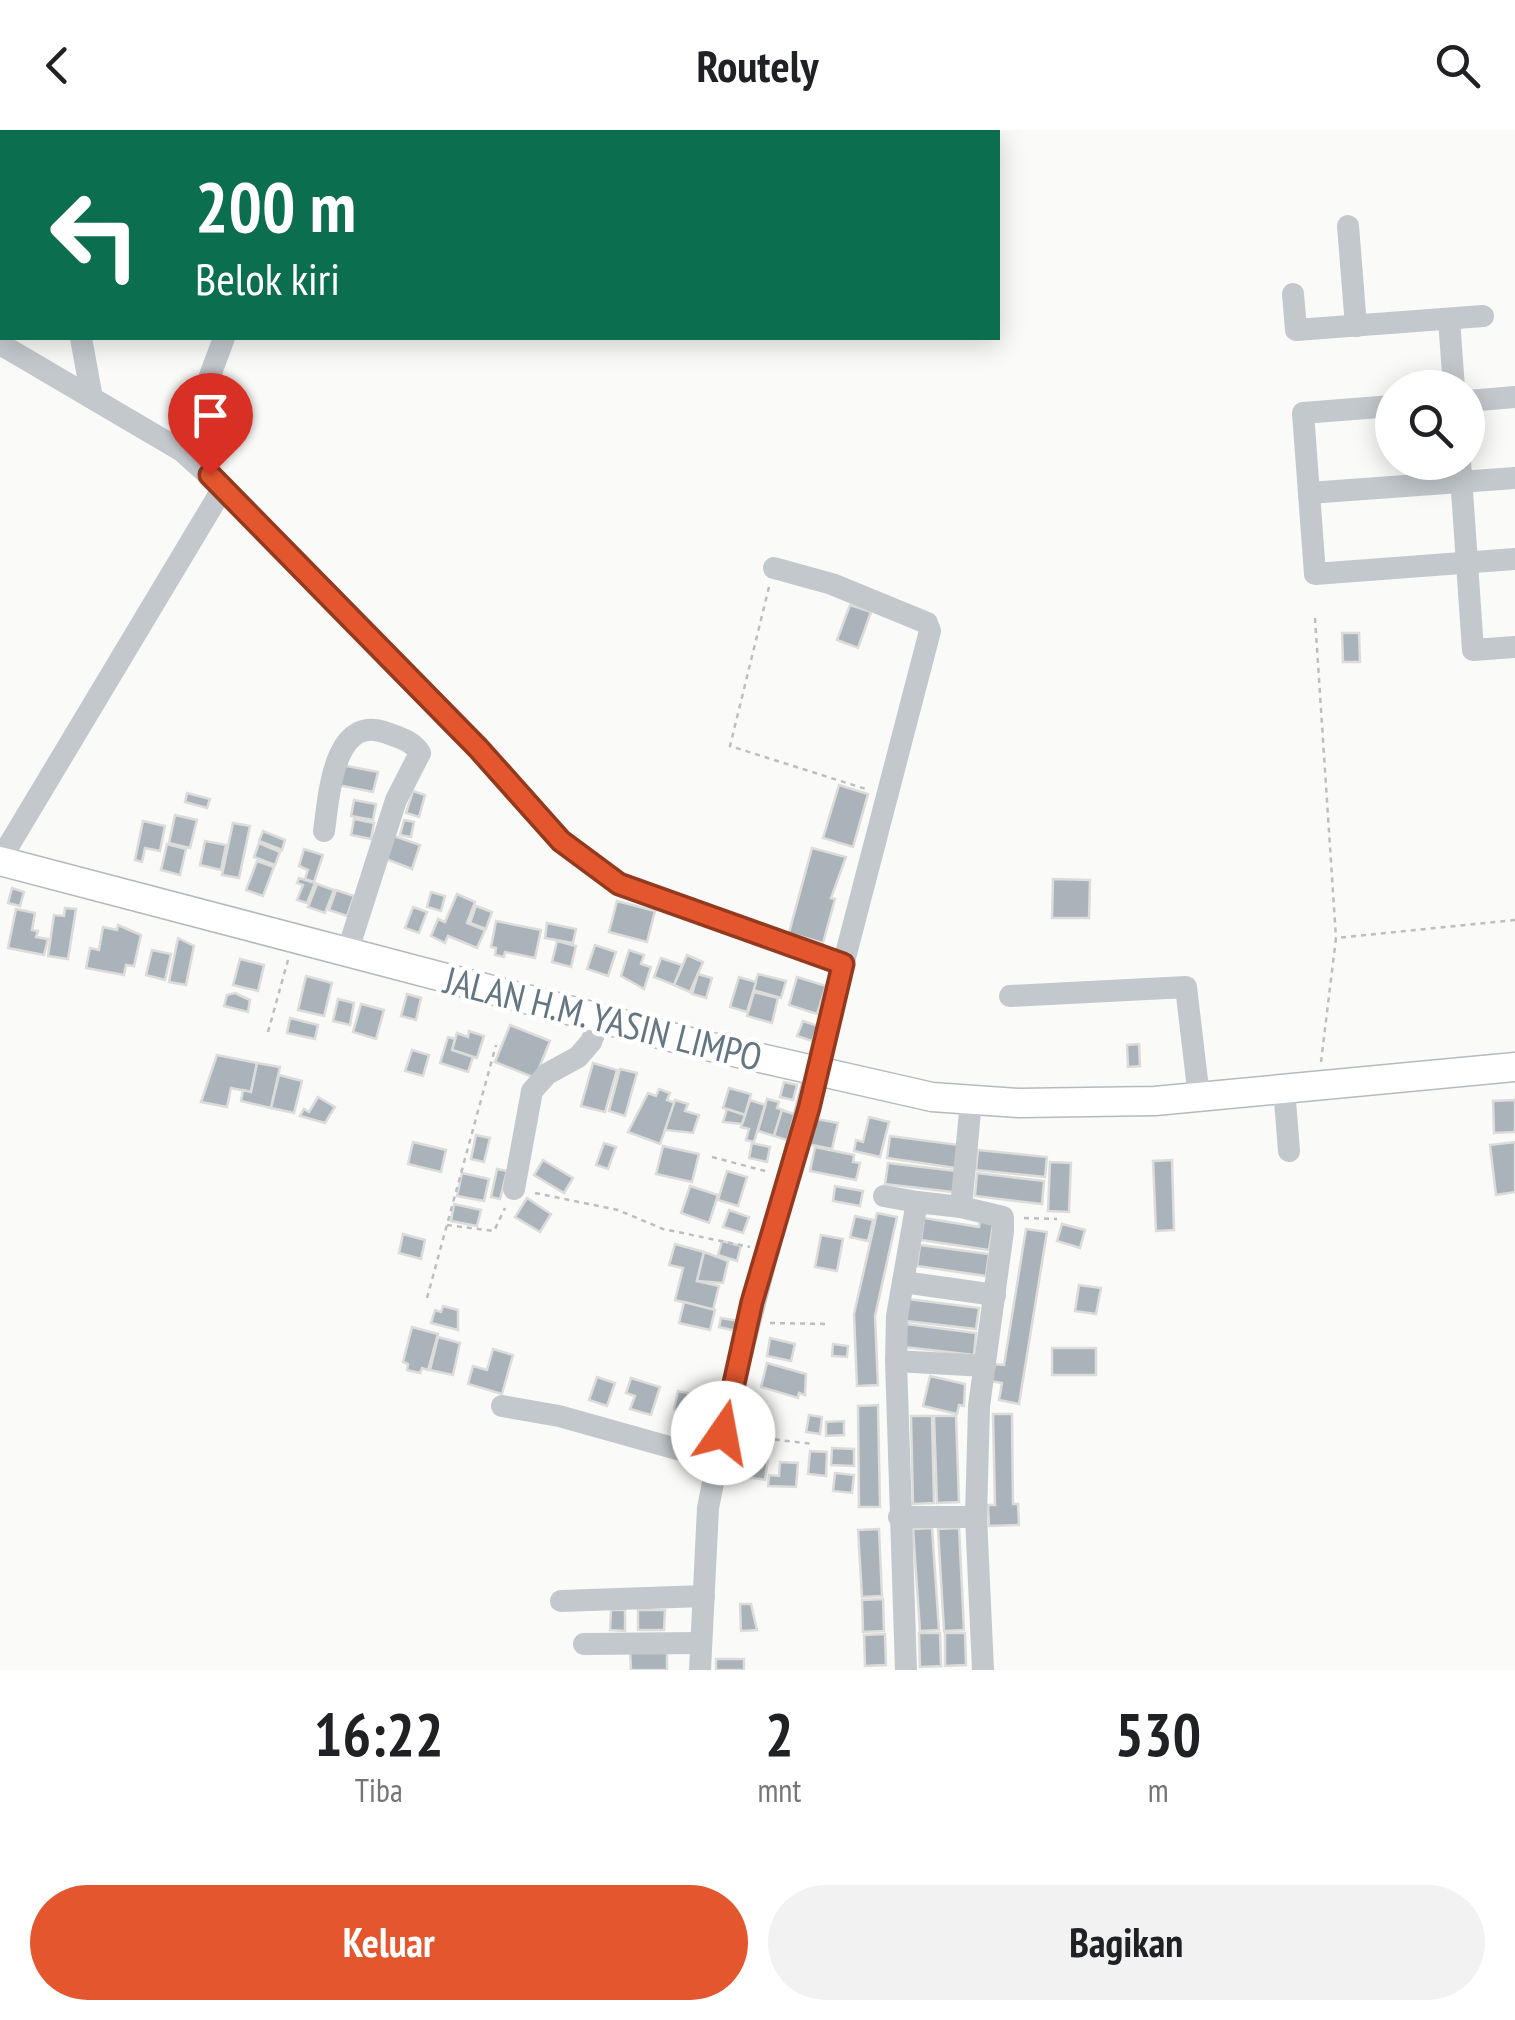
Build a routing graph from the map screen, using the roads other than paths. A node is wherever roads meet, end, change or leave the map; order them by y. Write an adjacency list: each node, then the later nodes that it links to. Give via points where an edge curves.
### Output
1 (1348, 226): 5 (street)
2 (1293, 294): 5 (street, via 1296,330)
3 (1483, 316): 4 (street)
4 (1449, 318): 5 (street); 9 (street)
5 (1356, 326)
6 (80, 340): 11 (street)
7 (223, 340): 14 (street)
8 (0, 344): 11 (street)
9 (1453, 370)
10 (1515, 397): 12 (street)
11 (92, 398): 14 (street)
12 (1485, 400)
13 (1375, 407): 20 (street, via 1303,413)
14 (182, 451): 19 (street)
15 (1485, 475): 16 (street)
16 (1515, 478)
17 (1405, 480): 20 (street)
18 (1461, 480): 22 (street)
19 (223, 488): 26 (street); 28 (street, via 561,841 619,884)
20 (1309, 494): 22 (street, via 1315,574)
21 (1515, 559): 22 (street)
22 (1467, 562): 24 (street, via 1474,650)
23 (774, 568): 28 (street, via 832,584 930,626)
24 (1515, 647)
25 (324, 831): 27 (street, via 334,768 348,740 376,728 416,746 417,764 396,800)
26 (0, 860): 27 (main road, JALAN H.M. YASIN LIMPO)
27 (348, 954): 30 (main road, JALAN H.M. YASIN LIMPO)
28 (843, 964): 32 (street)
29 (1010, 996): 34 (street, via 1186,987)
30 (601, 1016): 32 (main road, JALAN H.M. YASIN LIMPO); 37 (street, via 578,1057 536,1083)
31 (1515, 1067): 33 (main road, JALAN H.M. YASIN LIMPO)
32 (818, 1074): 35 (main road, JALAN H.M. YASIN LIMPO); 46 (street)
33 (1284, 1088): 34 (main road, JALAN H.M. YASIN LIMPO); 36 (street)
34 (1198, 1097): 35 (main road, JALAN H.M. YASIN LIMPO)
35 (971, 1101): 40 (street)
36 (1289, 1151)
37 (514, 1188)
38 (884, 1196): 39 (street)
39 (917, 1202): 40 (street); 41 (street)
40 (961, 1208): 42 (street, via 1003,1217)
41 (903, 1282): 42 (street); 43 (street)
42 (995, 1295): 44 (street)
43 (896, 1361): 44 (street); 47 (street)
44 (984, 1366): 48 (street)
45 (502, 1406): 46 (street)
46 (716, 1460): 49 (street)
47 (899, 1517): 48 (street); 54 (street)
48 (976, 1517): 55 (street)
49 (704, 1596): 50 (street); 51 (street)
50 (561, 1601)
51 (701, 1643): 52 (street); 53 (street)
52 (584, 1644)
53 (700, 1670)
54 (906, 1670)
55 (983, 1670)

